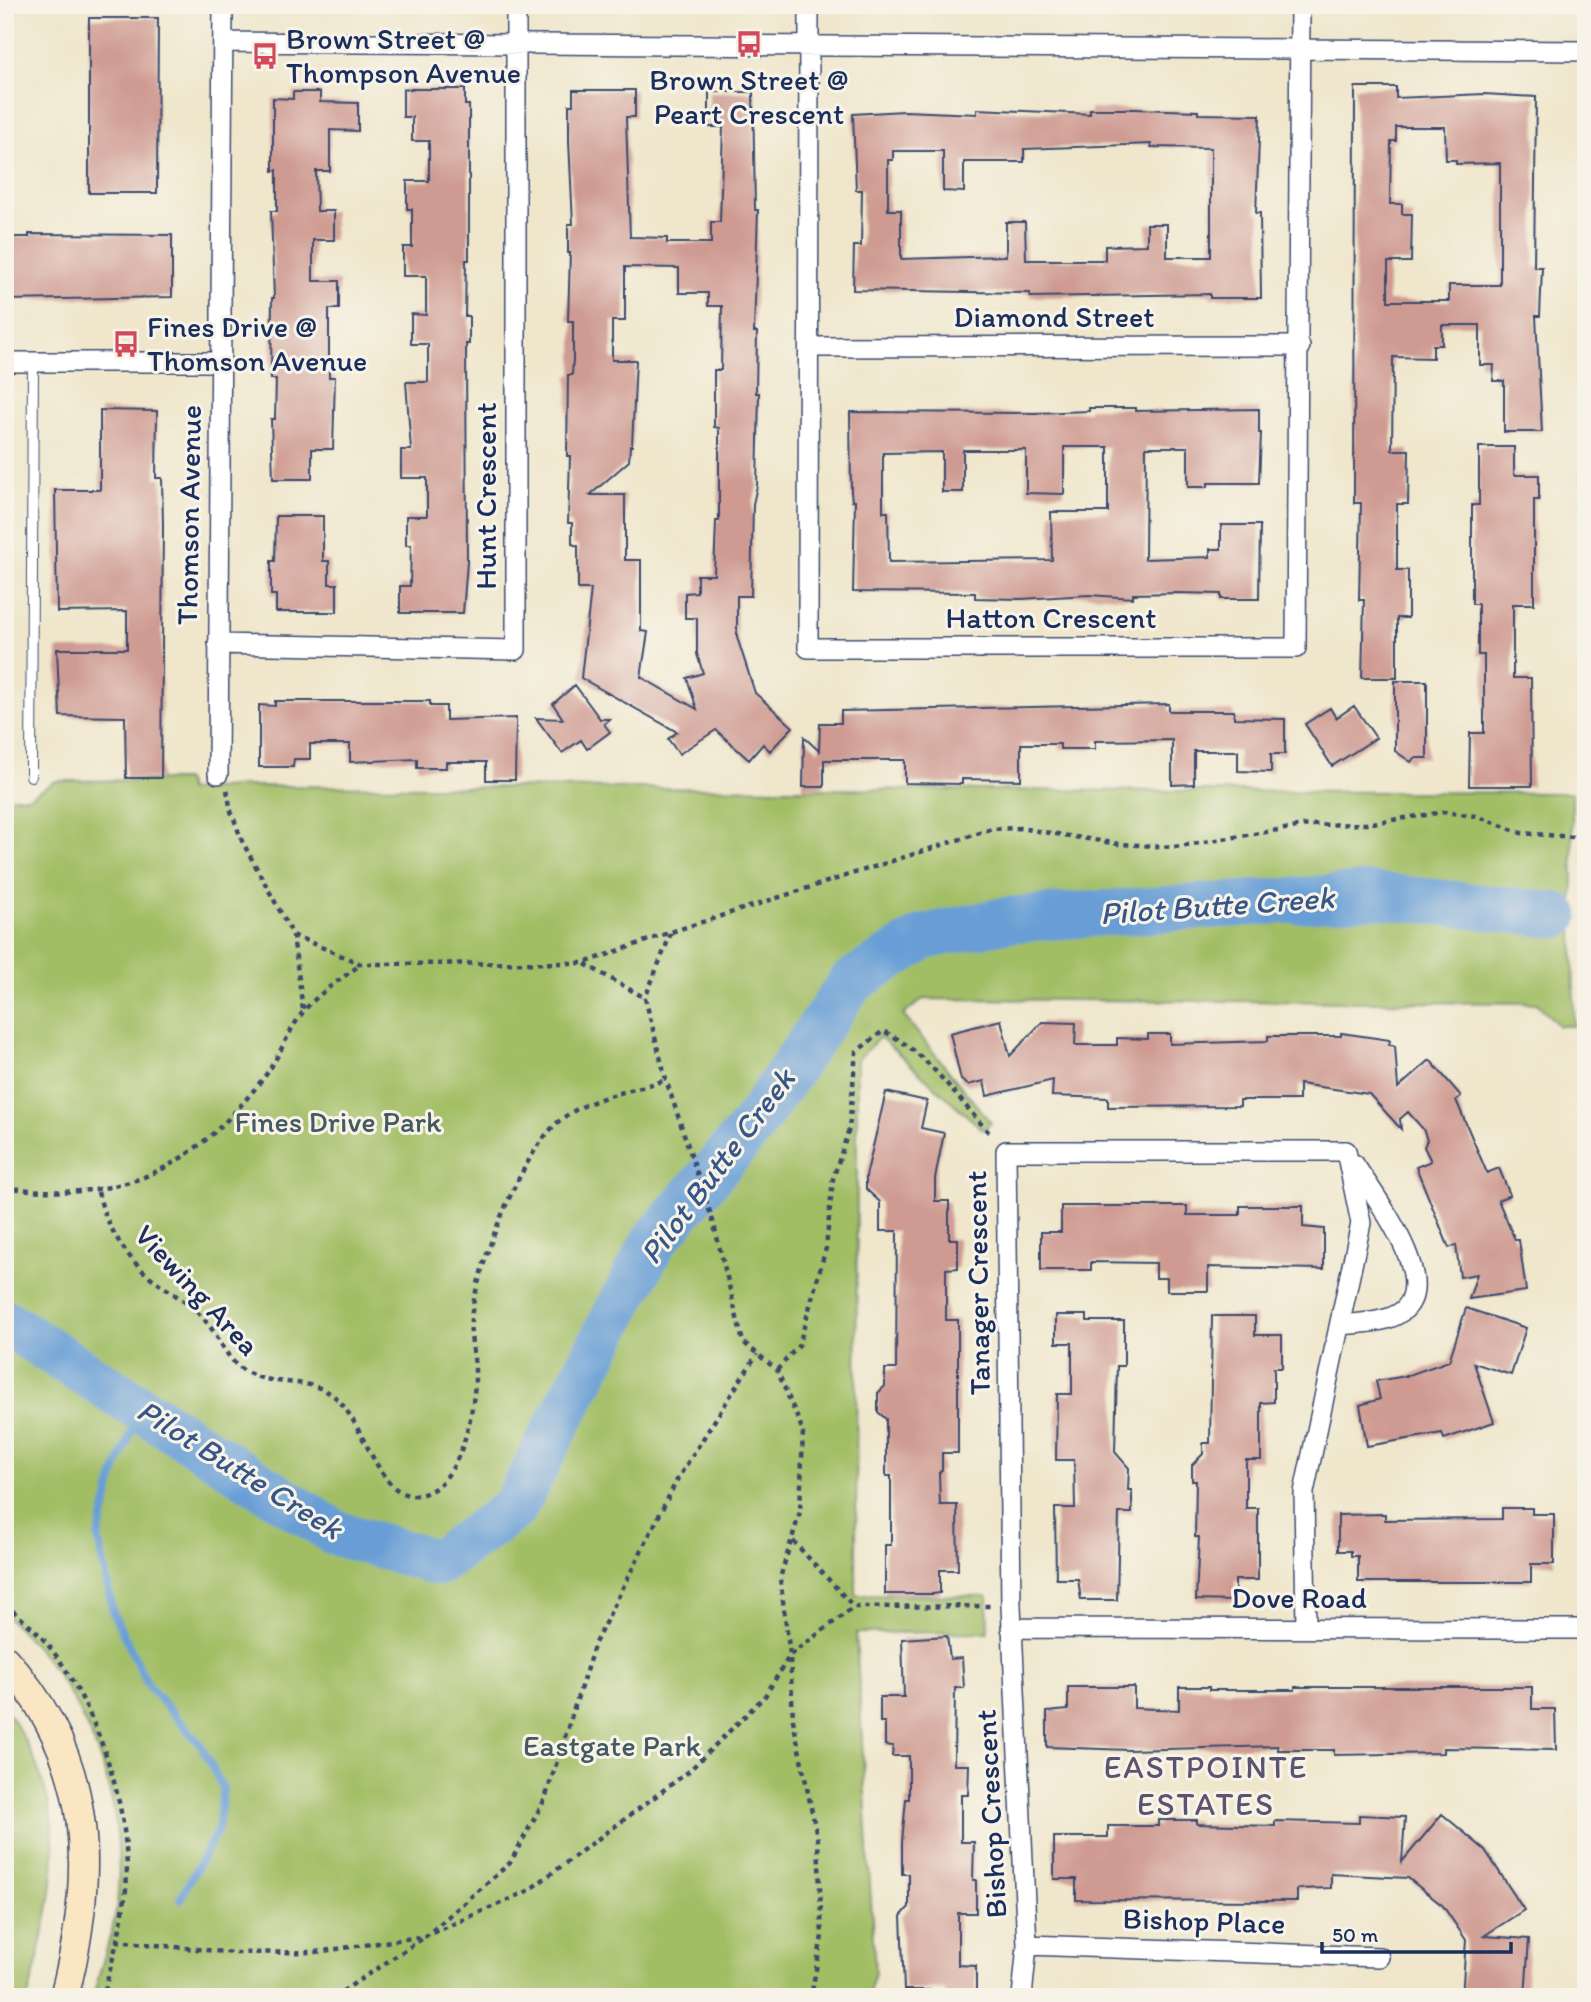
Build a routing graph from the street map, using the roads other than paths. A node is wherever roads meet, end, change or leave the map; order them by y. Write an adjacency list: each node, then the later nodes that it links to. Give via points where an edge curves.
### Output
1 (223, 5): 5 (street, Thomson Avenue)
2 (516, 5): 6 (street)
3 (809, 5): 7 (street, Hatton Crescent)
4 (1300, 5): 8 (street, Hatton Crescent)
5 (223, 42): 6 (street); 14 (street, Thomson Avenue)
6 (516, 45): 7 (street); 15 (street, Hunt Crescent, via 516,650)
7 (808, 47): 8 (street); 11 (street, Hatton Crescent)
8 (1300, 49): 9 (street); 10 (street, Hatton Crescent)
9 (1586, 51)
10 (1300, 346): 11 (street, Diamond Street); 11 (street, Hatton Crescent, via 1296,648 808,648)
11 (809, 347)
12 (5, 362): 13 (street)
13 (33, 362): 14 (street); 17 (lane)
14 (220, 362): 15 (street, Thomson Avenue)
15 (218, 644): 16 (street, Thomson Avenue)
16 (218, 774)
17 (31, 776)
18 (1346, 1151): 19 (street, via 1361,1223); 19 (street, via 1407,1251 1415,1286 1413,1300 1398,1314); 20 (street, Tanager Crescent, via 1006,1151)
19 (1340, 1325): 21 (street, via 1304,1492)
20 (1012, 1628): 21 (street, Dove Road); 24 (street, Bishop Crescent)
21 (1306, 1628): 22 (street, Dove Road)
22 (1586, 1629)
23 (5, 1660): 26 (street, via 43,1710 66,1756 79,1801 85,1843 82,1919)
24 (1027, 1945): 25 (street, Bishop Place); 27 (street, Bishop Crescent)
25 (1378, 1957)
26 (64, 1997)
27 (1022, 1997)

